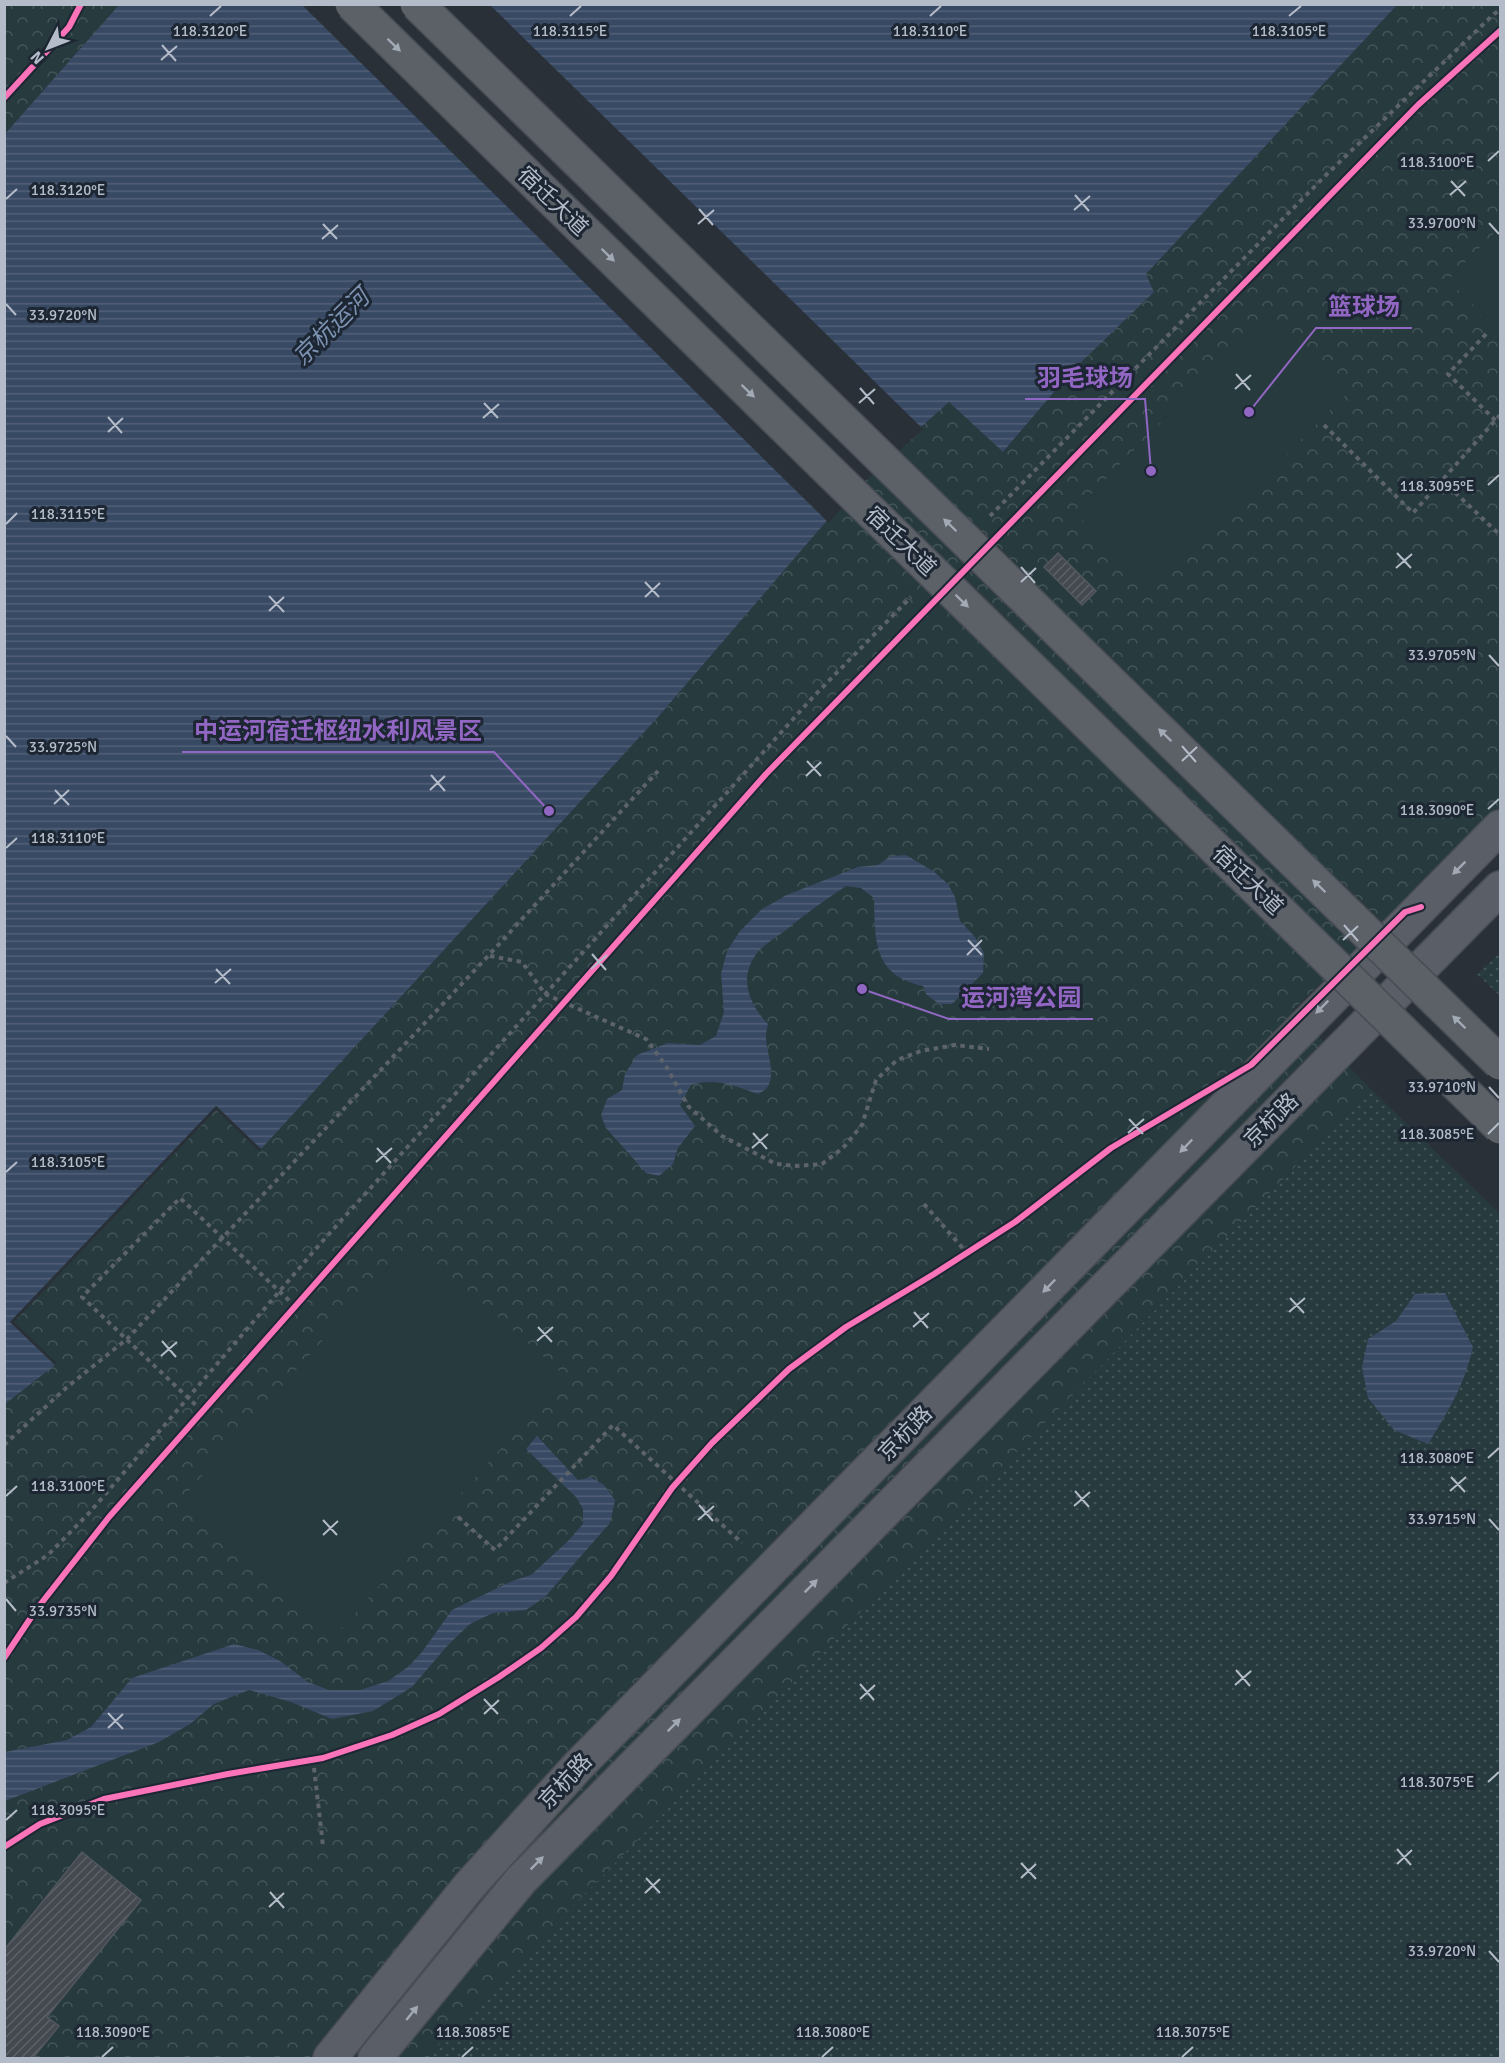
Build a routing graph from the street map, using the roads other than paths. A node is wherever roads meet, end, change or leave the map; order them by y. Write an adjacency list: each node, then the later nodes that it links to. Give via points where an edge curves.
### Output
1 (352, 4): 6 (main road, 宿迁大道, one-way to 6, bridge)
2 (417, 4): 5 (main road, 宿迁大道, one-way to 2, bridge)
3 (1500, 827): 7 (street, 京杭路, one-way to 7, via 578,1766 470,1885)
4 (1500, 888): 8 (street, 京杭路, one-way to 4, via 521,1880)
5 (1500, 1063)
6 (1500, 1127)
7 (330, 2058)
8 (375, 2058)

